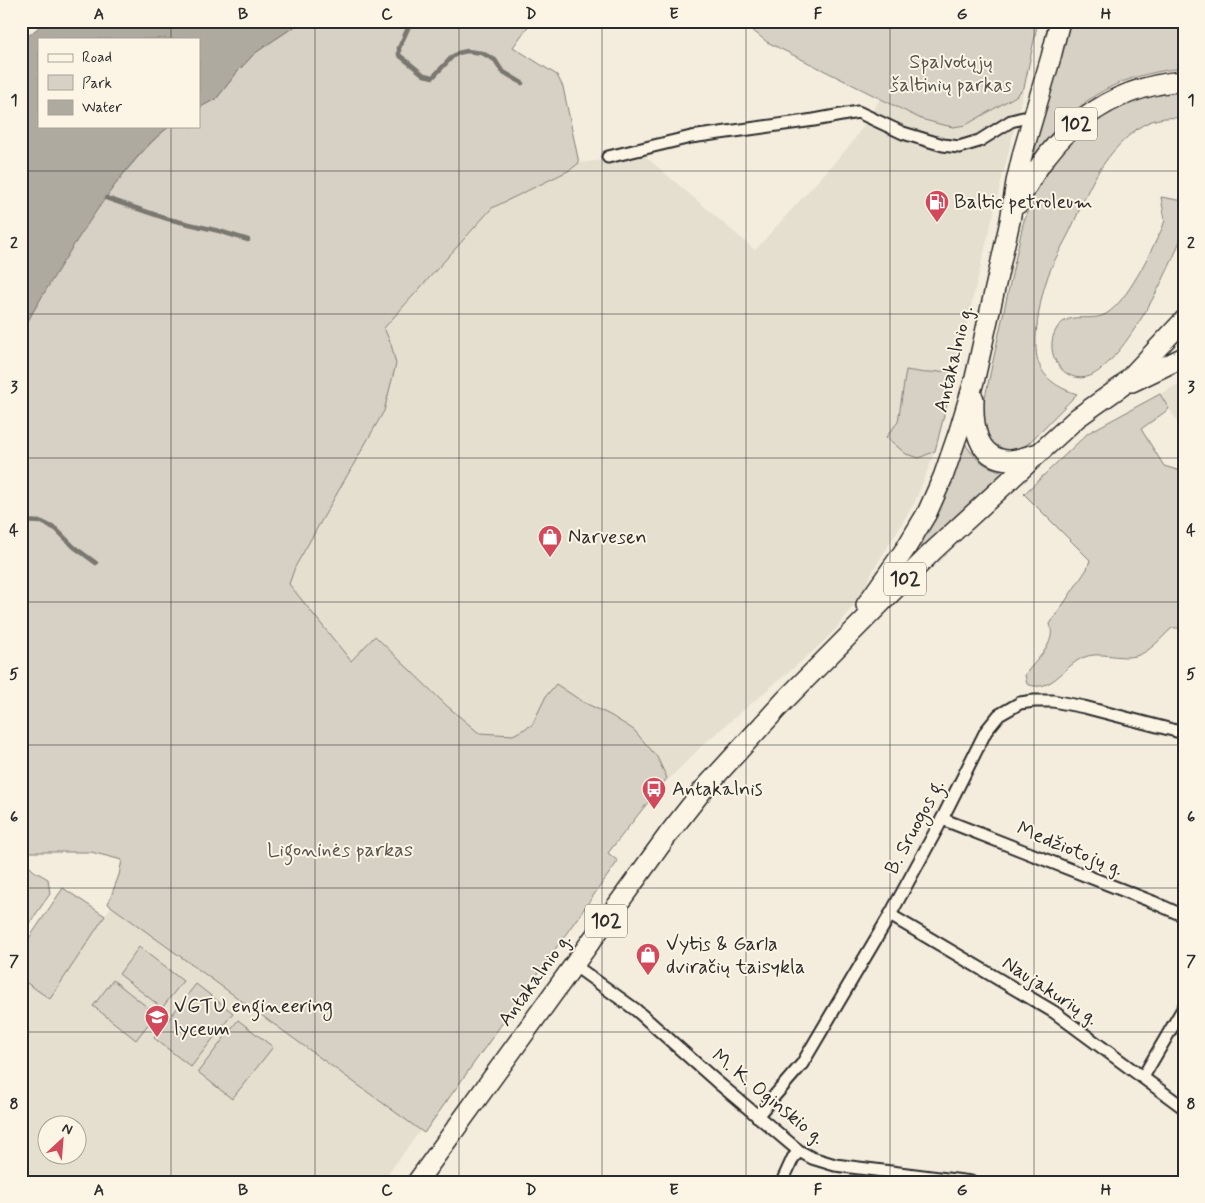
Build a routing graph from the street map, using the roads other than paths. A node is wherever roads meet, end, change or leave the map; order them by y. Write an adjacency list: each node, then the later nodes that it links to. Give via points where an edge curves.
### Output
1 (1060, 21): 3 (main road, Antakalnio g.)
2 (1184, 80): 5 (main road, 102, via 1147,86 1125,94 1080,120 1042,161)
3 (1032, 120): 4 (street, via 1011,121 979,141 959,147 903,133 858,112 691,137); 5 (main road, Antakalnio g.)
4 (608, 157)
5 (1010, 221): 8 (main road, Antakalnio g. / 102)
6 (1184, 320): 9 (main road, Antakalnio g.)
7 (1184, 357): 9 (main road)
8 (975, 378): 10 (main road, via 976,434 984,449 1009,460); 11 (main road, Antakalnio g. / 102, via 943,478 926,513 906,548 860,613)
9 (1122, 386): 10 (main road, Antakalnio g. / 102, via 1077,418)
10 (1041, 452): 11 (main road, Antakalnio g. / 102, via 933,551)
11 (811, 672): 16 (main road, Antakalnio g. / 102, via 704,790)
12 (1184, 733): 13 (street, B. Sruogos g., via 1062,703 1034,700 1020,703 999,715 986,730)
13 (942, 819): 14 (street, B. Sruogos g.); 15 (street, Medžiotojų g.)
14 (890, 915): 18 (street, Naujakurių g., via 1054,1012); 20 (street, B. Sruogos g., via 802,1064)
15 (1184, 916)
16 (574, 966): 20 (street, M. K. Oginskio g., via 636,1010); 22 (main road, Antakalnio g. / 102)
17 (1184, 1007): 18 (street)
18 (1143, 1077): 19 (street, Naujakurių g.)
19 (1184, 1108)
20 (757, 1116): 21 (street, M. K. Oginskio g.)
21 (799, 1151): 23 (street); 24 (street, M. K. Oginskio g., via 835,1165)
22 (417, 1182)
23 (782, 1182)
24 (971, 1182)

